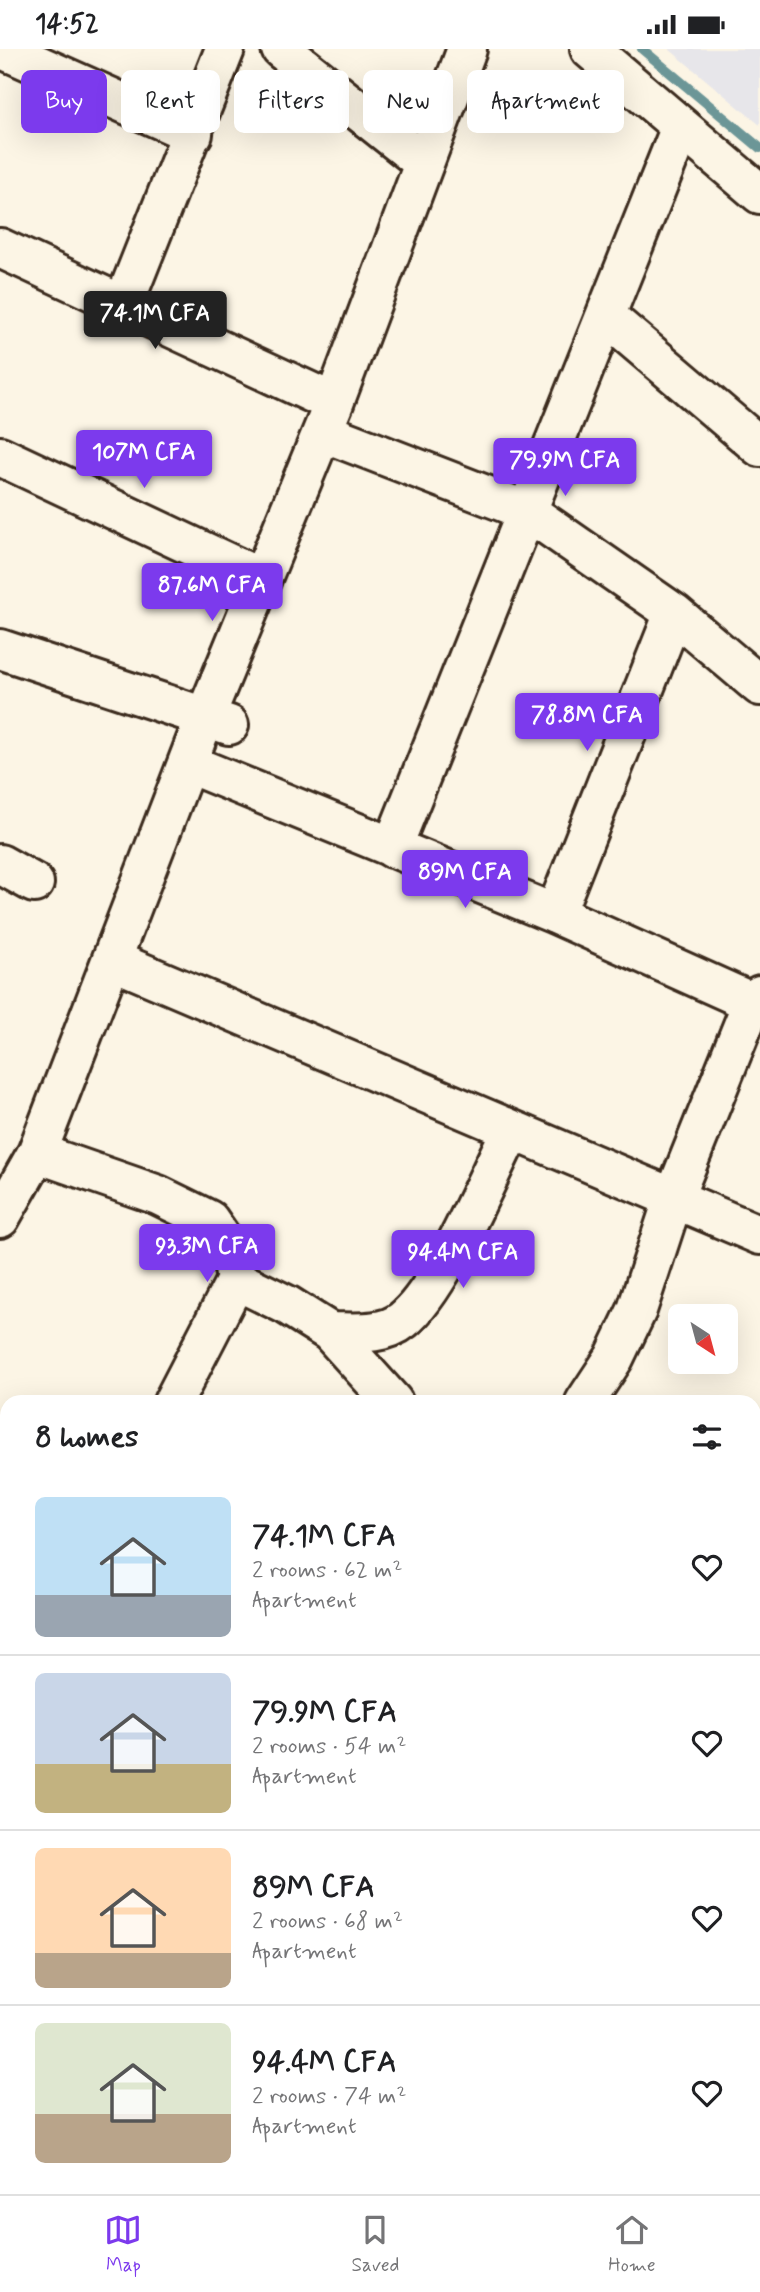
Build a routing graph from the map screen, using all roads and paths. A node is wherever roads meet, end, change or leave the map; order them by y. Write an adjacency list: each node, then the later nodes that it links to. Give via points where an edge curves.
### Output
1 (2, 49): 7 (street)
2 (225, 49): 7 (street)
3 (281, 49): 8 (street)
4 (467, 49): 8 (street)
5 (590, 49): 6 (street)
6 (681, 127): 9 (street); 12 (street)
7 (193, 134): 11 (street)
8 (424, 163): 13 (street)
9 (760, 194)
10 (0, 248): 11 (street)
11 (124, 303): 13 (street)
12 (607, 317): 14 (street); 16 (street)
13 (328, 418): 16 (street); 17 (street)
14 (760, 447)
15 (0, 456): 17 (street)
16 (527, 511): 18 (street); 23 (street)
17 (262, 579): 21 (street)
18 (674, 613): 20 (street); 26 (street)
19 (0, 649): 21 (street)
20 (760, 686)
21 (218, 722): 22 (street)
22 (189, 764): 23 (street); 27 (street)
23 (391, 848): 26 (street)
24 (0, 865): 25 (street)
25 (34, 883)
26 (555, 914): 28 (street)
27 (112, 960): 29 (street); 30 (street)
28 (758, 1002): 31 (street)
29 (511, 1131): 31 (street); 35 (street, via 432,1286 402,1322 371,1332)
30 (37, 1153): 32 (street); 34 (street, via 158,1195 209,1220 231,1252)
31 (674, 1197): 33 (street); 38 (street, via 636,1310 614,1358)
32 (0, 1218)
33 (760, 1235)
34 (236, 1280): 35 (street); 36 (street)
35 (330, 1332): 37 (street)
36 (177, 1395)
37 (387, 1395)
38 (590, 1395)

